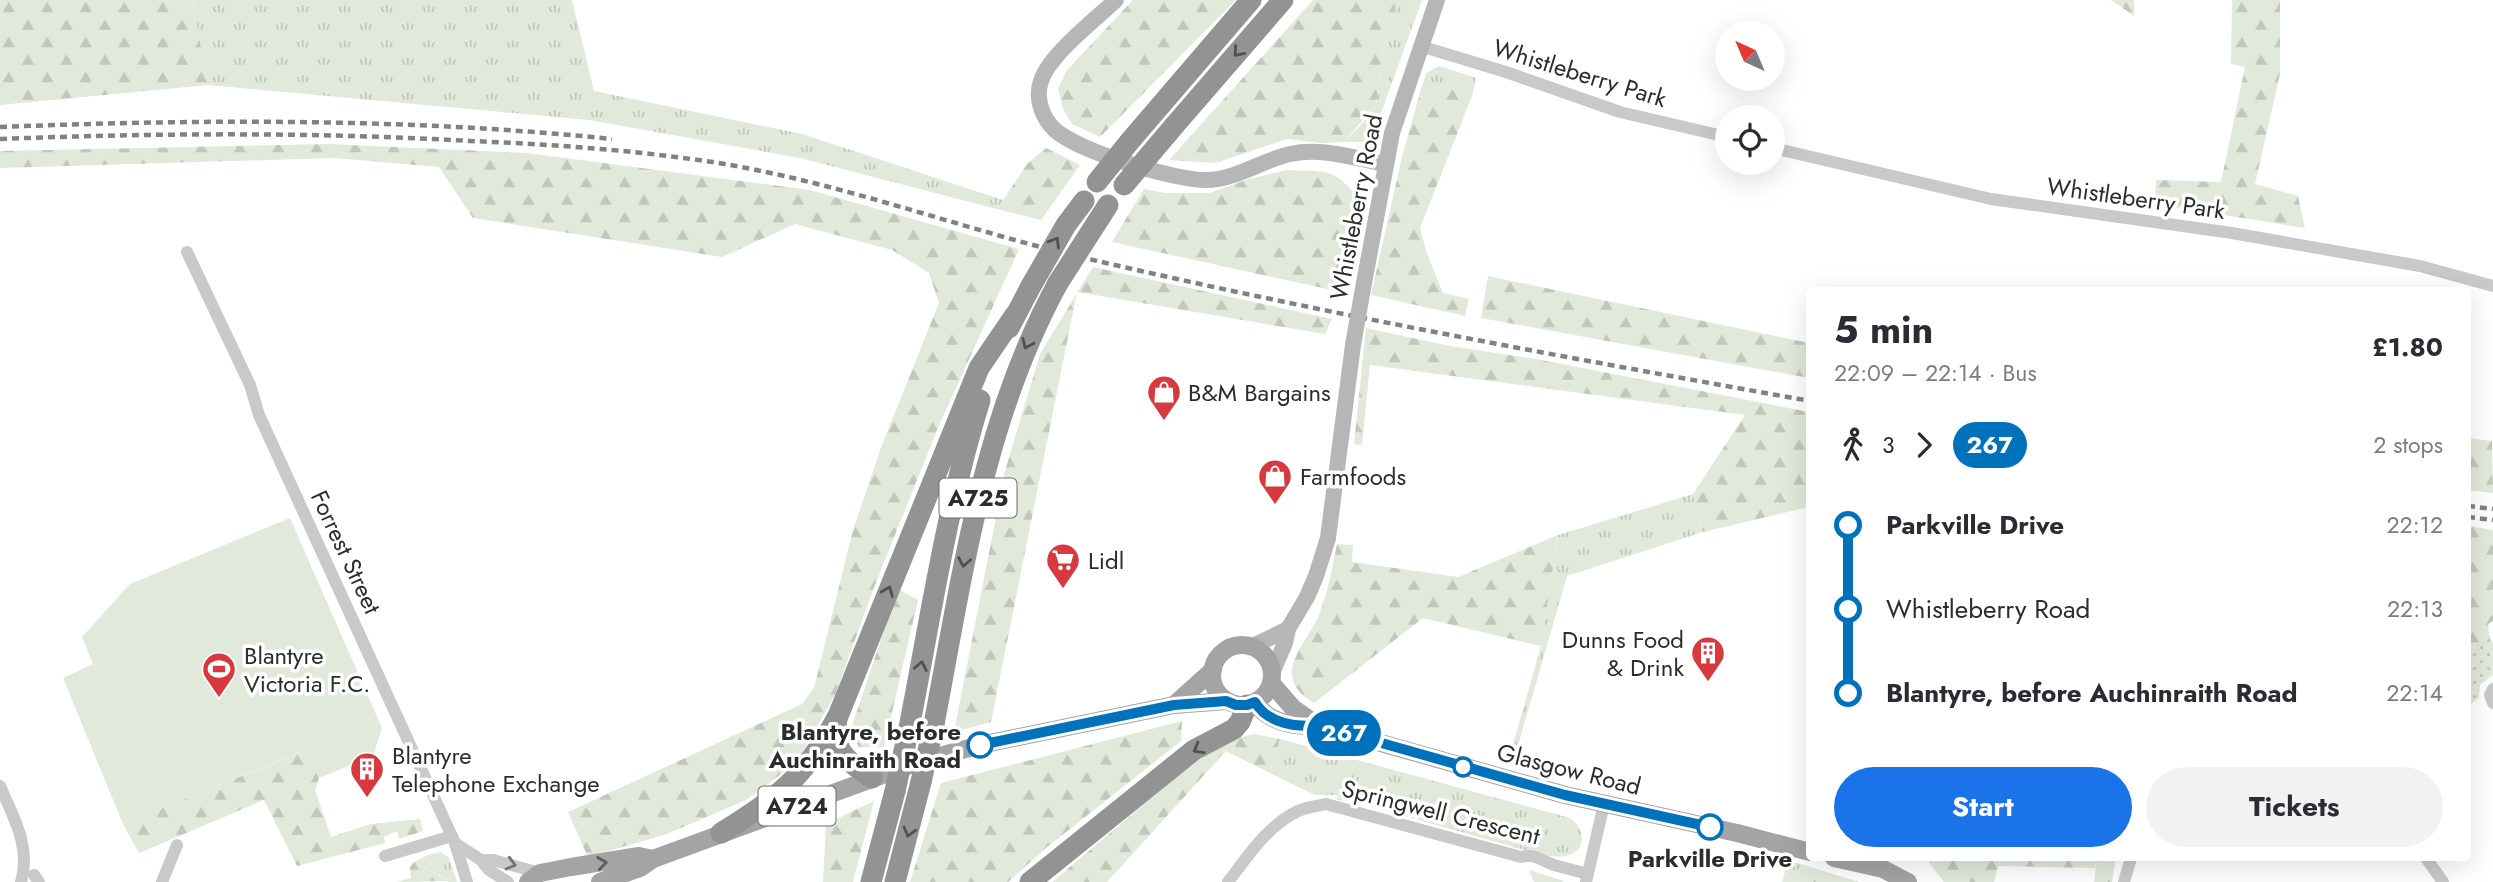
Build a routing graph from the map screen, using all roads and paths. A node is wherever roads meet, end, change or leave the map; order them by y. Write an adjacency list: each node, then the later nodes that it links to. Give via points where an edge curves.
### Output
1 (1116, 0): 8 (main road, via 1055,58 1041,79 1041,107 1061,135 1119,160 1196,180 1220,179 1303,152)
2 (1251, 0): 11 (highway, A725, one-way to 2, bridge, via 1066,225 1097,182)
3 (1283, 0): 44 (highway, A725, one-way to 44, bridge, via 1108,205 1058,283 1022,355 989,451 934,724)
4 (1437, 0): 5 (main road, Whistleberry Road)
5 (1420, 46): 6 (street, Whistleberry Park, via 1619,112); 8 (main road, Whistleberry Road)
6 (1715, 134)
7 (1785, 151): 10 (street, Whistleberry Park, via 1991,199 2232,233 2420,266)
8 (1385, 164): 12 (main road, Whistleberry Road, bridge, via 1353,345 1328,537 1313,584)
9 (187, 251): 26 (street, Forrest Street)
10 (2493, 286)
11 (1015, 316): 20 (highway, A725, one-way to 11, via 979,368); 43 (highway, A725, one-way to 11, bridge, via 908,733 960,470 981,399)
12 (1288, 629): 13 (main road); 15 (main road, Whistleberry Road)
13 (1251, 647): 14 (main road, via 1232,647); 15 (main road, via 1265,656)
14 (1213, 670): 17 (main road, via 1216,691); 19 (main road)
15 (1272, 678): 17 (main road, via 1266,694); 21 (main road, via 1293,708)
16 (2493, 689): 18 (street)
17 (1243, 703): 19 (main road, A724); 21 (main road, via 1265,716 1305,727); 45 (highway, one-way to 45, via 1234,729 1194,750)
18 (2493, 704)
19 (1174, 705): 22 (main road, A724, via 980,745)
20 (838, 716): 22 (highway, A725, via 835,733 841,752); 25 (highway, A725, via 814,758 792,782)
21 (1318, 725): 24 (main road, Glasgow Road)
22 (872, 778): 25 (main road, A724)
23 (0, 786): 37 (street, via 25,846)
24 (1604, 804): 28 (main road, Glasgow Road); 36 (street)
25 (721, 833): 30 (main road, A724)
26 (453, 839): 29 (street); 31 (street); 39 (street, Forrest Street)
27 (177, 845): 38 (street)
28 (1806, 851)
29 (385, 856)
30 (653, 859): 35 (main road, A724, one-way to 30, via 639,856); 42 (main road, A724)
31 (481, 860): 35 (street, one-way to 35); 40 (street)
32 (1847, 861): 47 (main road, via 1883,869)
33 (2130, 861): 48 (street)
34 (2428, 861): 49 (street)
35 (540, 876): 41 (main road, via 564,876)
36 (1587, 878): 46 (street, Springwell Crescent, via 1541,858 1521,857 1326,804 1300,810 1279,823)
37 (21, 882)
38 (162, 882)
39 (467, 882)
40 (508, 882)
41 (570, 882)
42 (600, 882)
43 (871, 882)
44 (895, 882)
45 (1030, 882)
46 (1228, 882)
47 (1908, 882)
48 (2124, 882)
49 (2443, 882)

